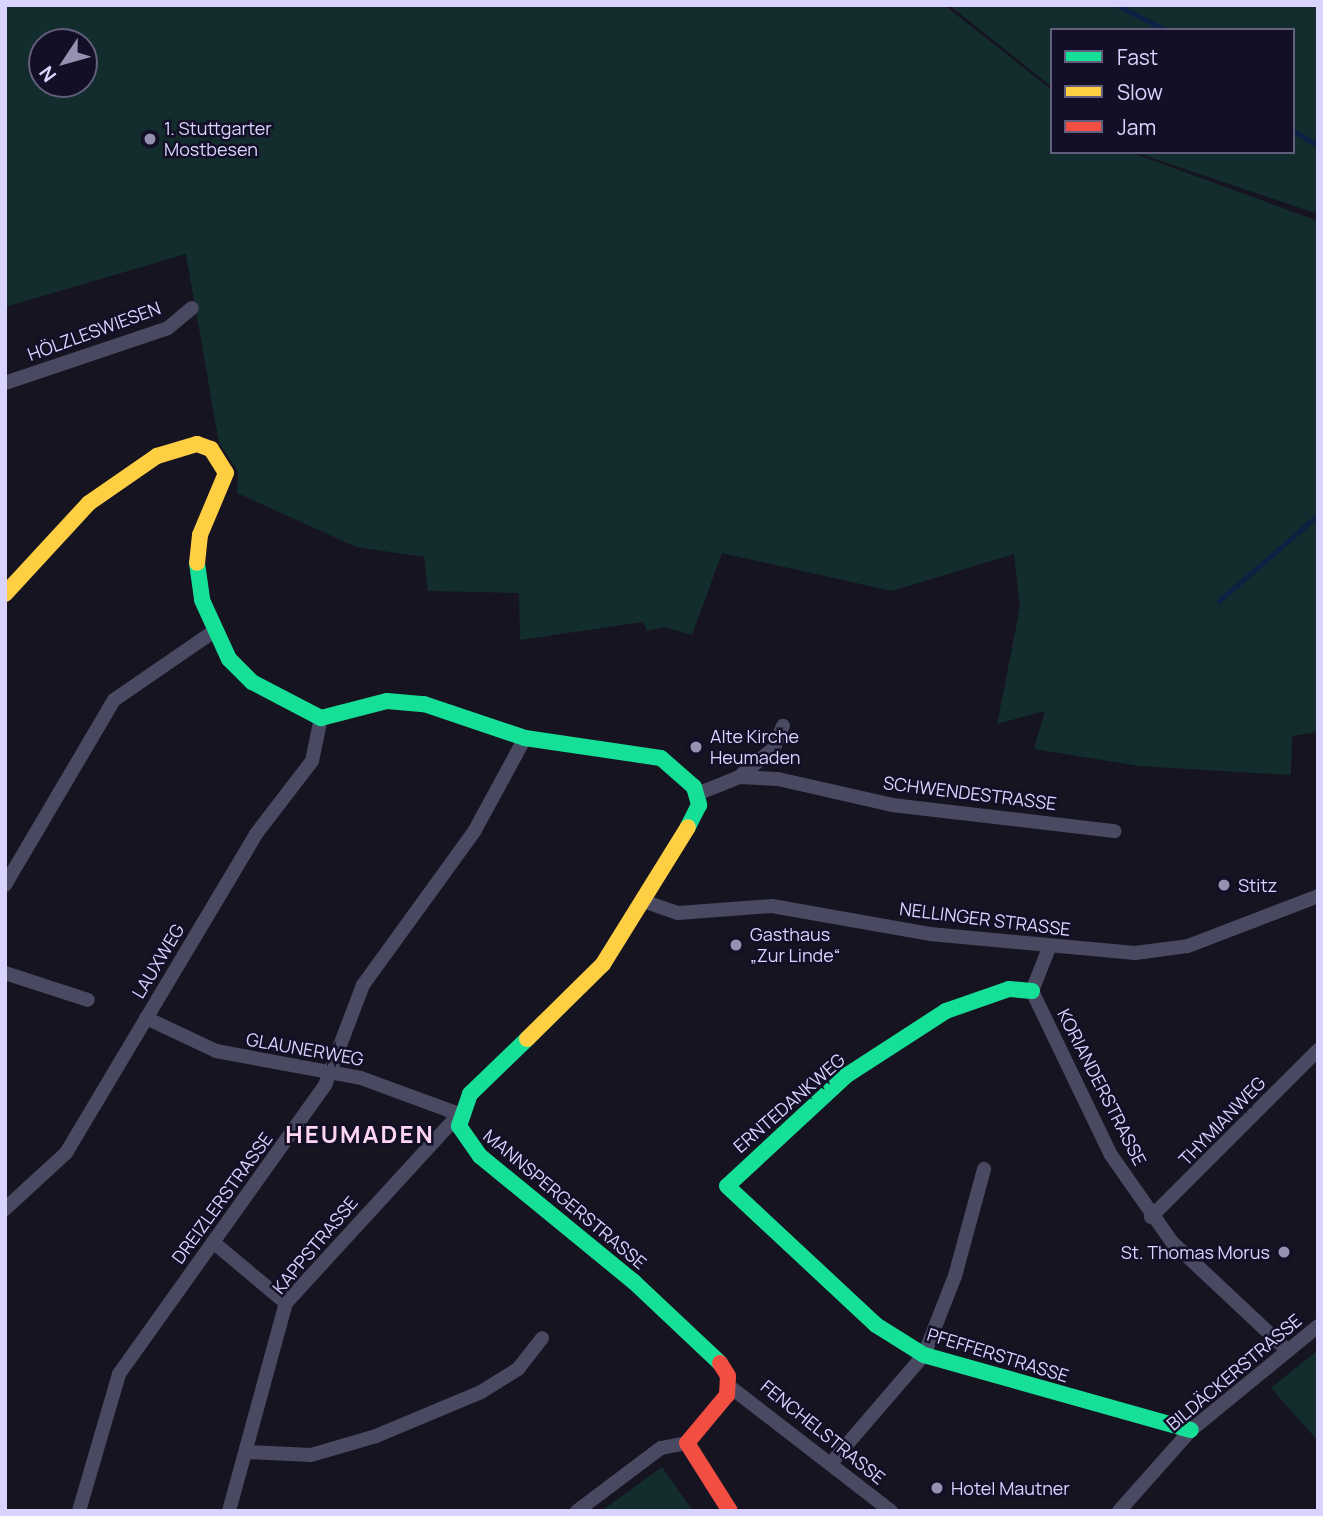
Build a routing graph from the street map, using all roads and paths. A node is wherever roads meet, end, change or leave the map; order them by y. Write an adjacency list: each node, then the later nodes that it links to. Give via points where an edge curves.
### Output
1 (192, 308): 2 (street, HÖLZLESWIESEN, via 168,328)
2 (5, 383)
3 (5, 594): 4 (street, via 89,503 157,456 197,444 211,449 226,473 200,535 196,568)
4 (213, 632): 5 (street, via 251,682); 11 (street, via 114,700)
5 (321, 718): 7 (street, via 387,701 424,704); 18 (street, LAUXWEG, via 312,761 256,834)
6 (783, 726): 8 (street, SCHWENDESTRASSE, via 774,748)
7 (525, 738): 9 (street, via 661,758); 20 (street, DREIZLERSTRASSE, via 475,830 363,985)
8 (738, 777): 9 (street, SCHWENDESTRASSE); 10 (street, SCHWENDESTRASSE, via 808,783 892,805)
9 (697, 794): 13 (street, via 693,820)
10 (1114, 831)
11 (5, 885)
12 (1318, 896): 14 (street, NELLINGER STRASSE, via 1188,946 1135,953)
13 (643, 901): 14 (street, NELLINGER STRASSE, via 678,913 772,906); 21 (street, via 603,964 493,1068)
14 (1049, 948): 16 (street)
15 (5, 973): 17 (street)
16 (1032, 991): 23 (street, ERNTEDANKWEG, via 1009,989 946,1011 847,1076); 25 (street, KORIANDERSTRASSE, via 1111,1155)
17 (88, 1000)
18 (146, 1018): 20 (street, GLAUNERWEG, via 216,1051 269,1066); 24 (street, LAUXWEG, via 66,1153)
19 (1318, 1050): 25 (street, THYMIANWEG)
20 (327, 1072): 21 (street, GLAUNERWEG, via 419,1095); 26 (street, DREIZLERSTRASSE, via 325,1085 295,1130)
21 (459, 1114): 27 (street, KAPPSTRASSE); 32 (street, MANNSPERGERSTRASSE, via 465,1140 480,1156 673,1318 719,1362)
22 (984, 1169): 31 (street, via 955,1276)
23 (727, 1186): 31 (street, PFEFFERSTRASSE, via 876,1325)
24 (5, 1209)
25 (1151, 1217): 30 (street, KORIANDERSTRASSE)
26 (212, 1242): 27 (street); 37 (street, DREIZLERSTRASSE, via 119,1374)
27 (286, 1303): 35 (street, KAPPSTRASSE)
28 (1318, 1326): 30 (street, BILDÄCKERSTRASSE)
29 (542, 1338): 35 (street, via 518,1369 481,1392 376,1436 311,1455)
30 (1288, 1351): 33 (street, BILDÄCKERSTRASSE)
31 (924, 1355): 33 (street, PFEFFERSTRASSE); 36 (street)
32 (729, 1386): 34 (street); 36 (street, FENCHELSTRASSE)
33 (1191, 1430): 42 (street, BILDÄCKERSTRASSE)
34 (687, 1443): 39 (street, via 661,1448); 40 (street)
35 (247, 1452): 38 (street, KAPPSTRASSE)
36 (831, 1463): 41 (street, FENCHELSTRASSE)
37 (79, 1511)
38 (229, 1511)
39 (577, 1511)
40 (730, 1511)
41 (891, 1511)
42 (1119, 1511)

